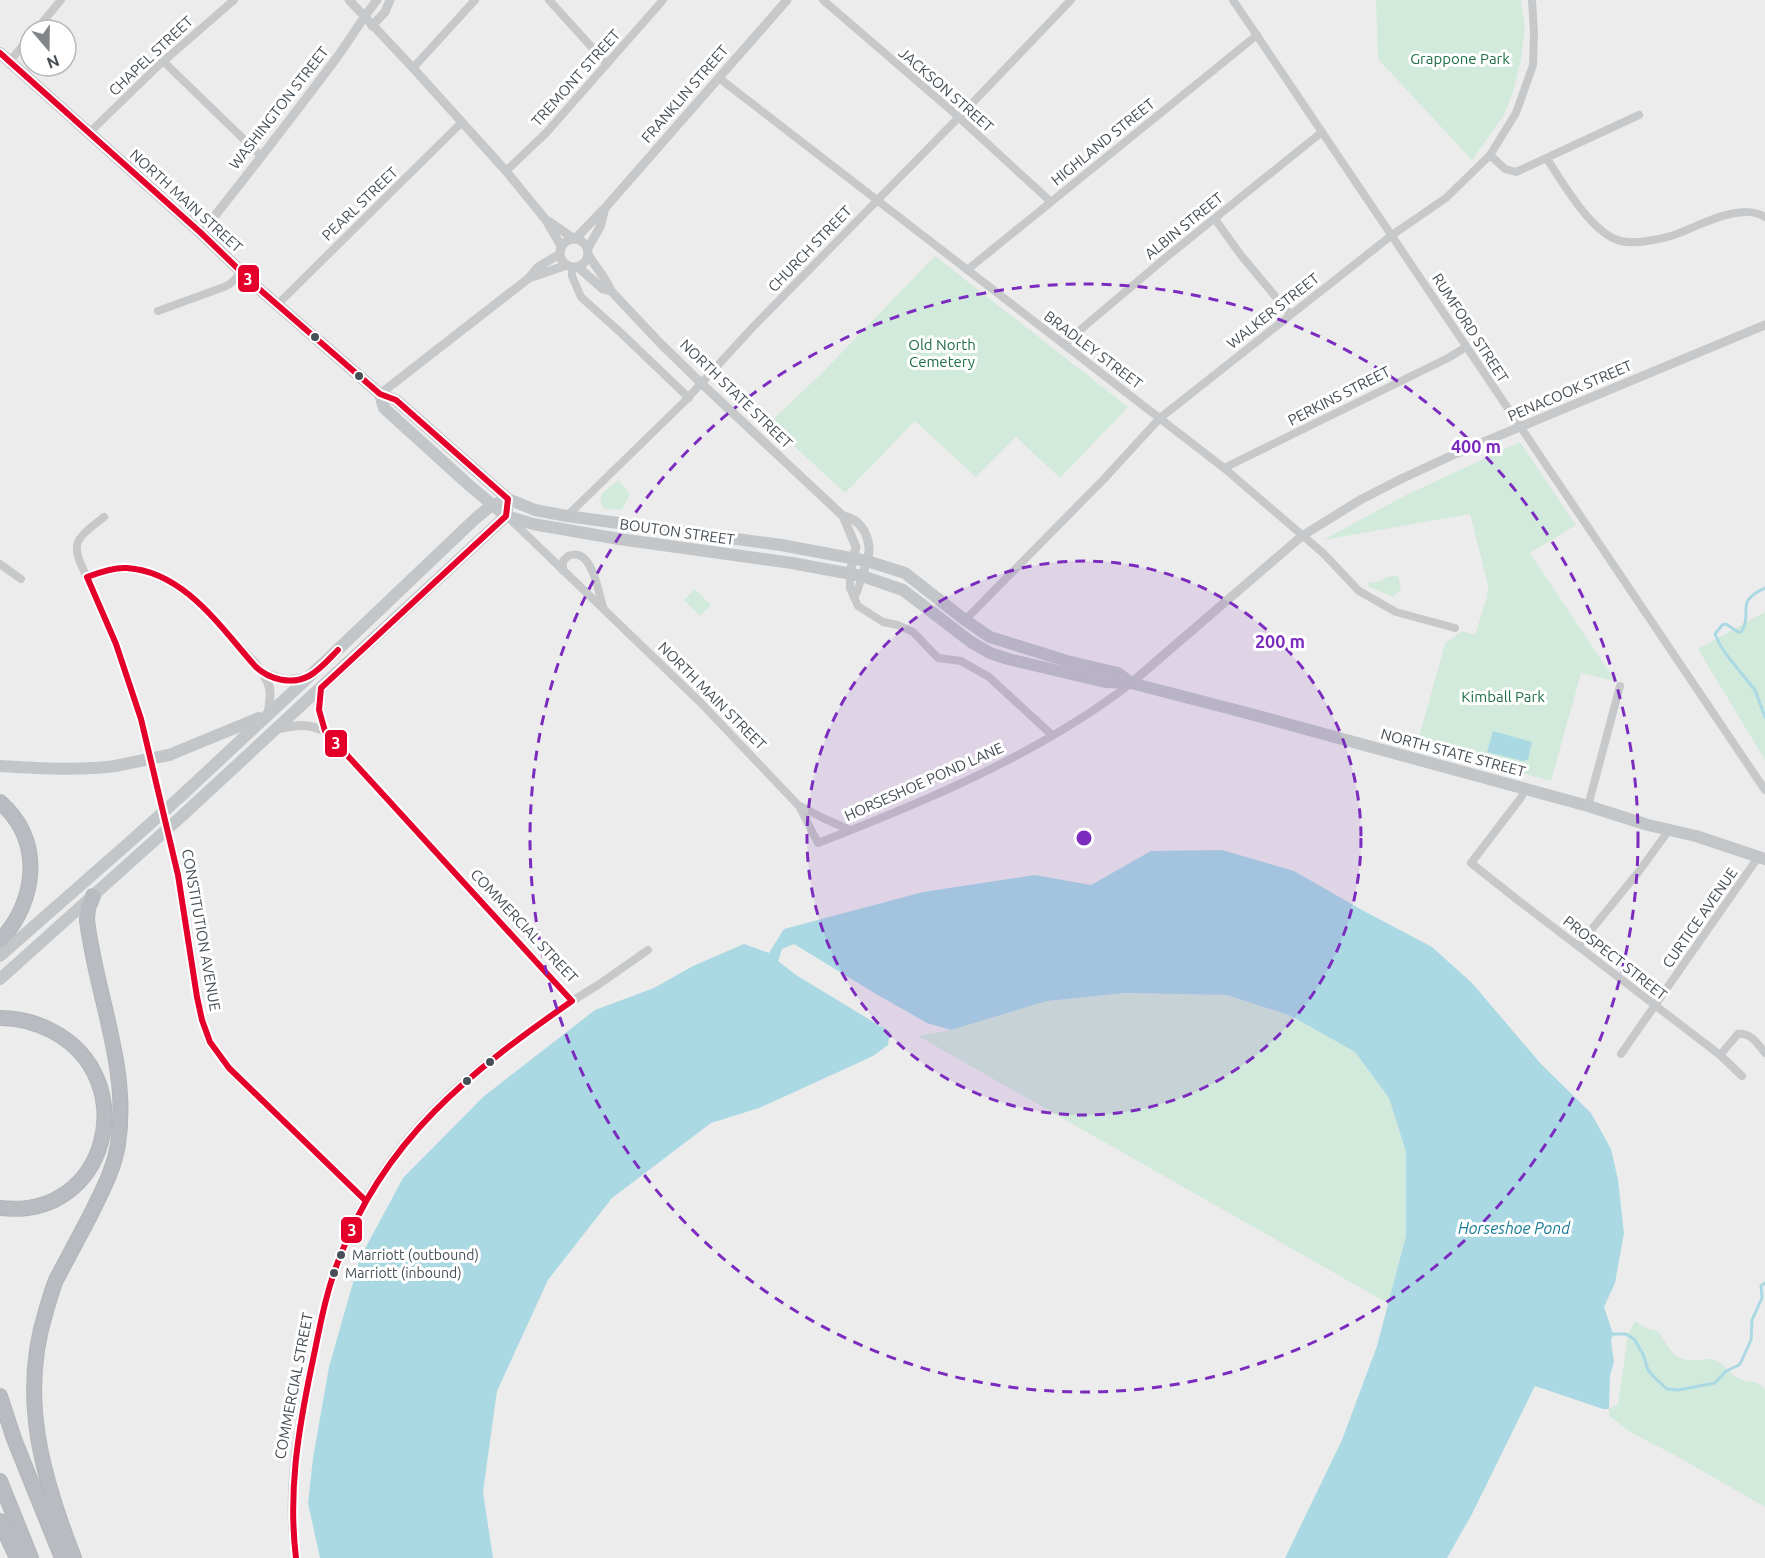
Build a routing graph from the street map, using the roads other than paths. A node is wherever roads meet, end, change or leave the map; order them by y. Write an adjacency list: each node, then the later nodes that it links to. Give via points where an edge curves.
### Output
1 (62, 0): 15 (street)
2 (234, 0): 20 (street, CHAPEL STREET)
3 (349, 0): 14 (street)
4 (377, 0): 14 (street, WASHINGTON STREET)
5 (390, 0): 16 (street)
6 (475, 0): 22 (street)
7 (549, 0): 21 (street)
8 (663, 0): 21 (street, TREMONT STREET)
9 (788, 0): 23 (street, FRANKLIN STREET)
10 (823, 0): 25 (street, JACKSON STREET)
11 (1233, 0): 17 (street, RUMFORD STREET)
12 (1532, 0): 29 (street, WALKER STREET, via 1533,66 1516,113)
13 (1066, 1): 25 (street, CHURCH STREET)
14 (364, 16): 16 (street); 30 (street, WASHINGTON STREET)
15 (46, 18)
16 (372, 26): 22 (street)
17 (1257, 36): 27 (street, RUMFORD STREET); 34 (street, HIGHLAND STREET)
18 (18, 47): 19 (street)
19 (5, 58): 28 (main road, NORTH MAIN STREET)
20 (163, 61): 28 (street, CHAPEL STREET); 30 (street)
21 (607, 64): 32 (street, TREMONT STREET, via 546,134)
22 (413, 68): 26 (street)
23 (719, 78): 33 (street, BRADLEY STREET); 35 (street, FRANKLIN STREET)
24 (1639, 115): 31 (street)
25 (958, 118): 33 (street, CHURCH STREET); 34 (street, JACKSON STREET)
26 (462, 122): 32 (street); 49 (street, PEARL STREET)
27 (1322, 132): 37 (street, ALBIN STREET); 40 (street, RUMFORD STREET)
28 (90, 133): 39 (main road, NORTH MAIN STREET)
29 (1490, 155): 31 (street, via 1505,169 1516,172); 40 (street, WALKER STREET, via 1446,198)
30 (261, 156): 39 (street, WASHINGTON STREET)
31 (1548, 159): 36 (street, via 1587,214 1617,240 1651,241 1746,211)
32 (506, 171): 38 (street)
33 (877, 199): 45 (street, BRADLEY STREET); 55 (street, CHURCH STREET)
34 (1050, 201): 45 (street, HIGHLAND STREET)
35 (605, 208): 41 (street, FRANKLIN STREET); 43 (street, FRANKLIN STREET)
36 (1765, 217)
37 (1215, 219): 51 (street); 53 (street, ALBIN STREET)
38 (546, 220): 41 (street); 42 (street)
39 (201, 232): 46 (main road, NORTH MAIN STREET)
40 (1392, 235): 51 (street, WALKER STREET); 54 (street, RUMFORD STREET)
41 (574, 238): 42 (street, via 568,239); 43 (street, via 583,242)
42 (560, 250): 44 (street, via 563,262); 47 (street)
43 (588, 251): 44 (street, via 585,262); 48 (street, NORTH STATE STREET)
44 (572, 266): 47 (street); 48 (street, NORTH STATE STREET); 57 (street, via 581,297)
45 (966, 270): 53 (street, BRADLEY STREET)
46 (242, 272): 49 (main road, NORTH MAIN STREET); 50 (street, via 224,287)
47 (529, 278): 56 (street)
48 (611, 291): 55 (street, NORTH STATE STREET)
49 (277, 304): 56 (main road, NORTH MAIN STREET)
50 (158, 311)
51 (1290, 314): 58 (street, WALKER STREET)
52 (1765, 325): 59 (street, PENACOOK STREET)
53 (1065, 344): 58 (street, BRADLEY STREET)
54 (1466, 347): 59 (street, RUMFORD STREET); 60 (street, PERKINS STREET)
55 (701, 383): 57 (street, CHURCH STREET); 65 (street, NORTH STATE STREET)
56 (380, 394): 61 (main road, NORTH MAIN STREET, via 396,400); 62 (main road, NORTH MAIN STREET, via 384,408)
57 (688, 398): 64 (street, CHURCH STREET)
58 (1160, 418): 60 (street, BRADLEY STREET); 77 (street, WALKER STREET)
59 (1520, 428): 67 (street, PENACOOK STREET, via 1401,479); 90 (street, RUMFORD STREET)
60 (1224, 468): 67 (street, BRADLEY STREET)
61 (508, 500): 62 (main road); 63 (main road); 64 (main road, BOUTON STREET)
62 (492, 505): 63 (main road, BOUTON STREET); 80 (main road)
63 (507, 516): 71 (street, NORTH MAIN STREET); 72 (main road, BOUTON STREET, via 587,533); 83 (main road)
64 (567, 516): 68 (main road, BOUTON STREET)
65 (843, 516): 68 (street, NORTH STATE STREET, via 855,542); 69 (street, NORTH STATE STREET, via 854,518 861,525 870,549)
66 (104, 517): 73 (street, via 76,545 75,552)
67 (1302, 536): 78 (street, BRADLEY STREET, via 1366,596 1396,612); 81 (street, PENACOOK STREET)
68 (854, 557): 69 (main road, BOUTON STREET); 72 (street, NORTH STATE STREET)
69 (867, 561): 72 (street, NORTH STATE STREET); 77 (main road, NORTH STATE STREET, via 905,573)
70 (0, 564): 74 (street)
71 (563, 571): 76 (street, NORTH MAIN STREET); 76 (street, via 563,561 568,556 586,559)
72 (856, 574): 75 (street); 75 (street, via 850,588); 81 (main road, NORTH STATE STREET, via 903,590 953,630 990,653 1105,682)
73 (87, 577): 79 (street, via 128,568 165,579 211,615); 111 (street, CONSTITUTION AVENUE, via 141,719 178,874 205,1031 229,1068)
74 (21, 579)
75 (854, 597): 87 (street, via 858,606 883,622 913,632 938,658 961,661 989,677)
76 (603, 609): 92 (street, NORTH MAIN STREET, via 701,703)
77 (965, 620): 81 (main road, NORTH STATE STREET, via 990,637 1118,673)
78 (1455, 628)
79 (263, 673): 80 (street, via 286,680); 84 (street, via 270,688)
80 (309, 677): 84 (main road)
81 (1131, 682): 87 (street, HORSESHOE POND LANE); 89 (main road, NORTH STATE STREET)
82 (1620, 686): 93 (street)
83 (321, 688): 85 (main road); 86 (street, COMMERCIAL STREET, via 318,708)
84 (268, 714): 88 (main road, bridge, via 169,755 115,766 64,769); 102 (main road, bridge)
85 (277, 729): 86 (street, via 298,724); 98 (main road, bridge)
86 (325, 730): 104 (street, COMMERCIAL STREET)
87 (1052, 735): 94 (street, HORSESHOE POND LANE, via 981,774)
88 (0, 765)
89 (1526, 789): 93 (main road, NORTH STATE STREET); 100 (street, PROSPECT STREET, via 1472,863)
90 (1765, 790)
91 (0, 802): 99 (highway, via 21,829 30,870 23,908)
92 (798, 805): 94 (street, NORTH MAIN STREET); 96 (street, NORTH MAIN STREET)
93 (1588, 806): 95 (main road, NORTH STATE STREET)
94 (850, 830): 96 (street, HORSESHOE POND LANE)
95 (1669, 830): 97 (main road, NORTH STATE STREET); 100 (street)
96 (818, 843)
97 (1762, 858): 105 (street, CURTICE AVENUE)
98 (93, 896): 103 (main road); 119 (highway, via 87,927 116,1062 119,1135 104,1189 54,1284 42,1325 33,1400 48,1485)
99 (0, 941)
100 (1578, 946): 105 (street, PROSPECT STREET)
101 (648, 950): 104 (street)
102 (0, 956)
103 (0, 979)
104 (572, 1001): 111 (street, COMMERCIAL STREET, via 501,1051 439,1104 386,1166)
105 (1654, 1005): 108 (street, CURTICE AVENUE); 109 (street, PROSPECT STREET)
106 (0, 1018): 112 (highway, via 33,1022 64,1037 79,1051 97,1080 105,1124 93,1164 70,1191 37,1208)
107 (1765, 1053): 109 (street, via 1744,1033 1738,1034)
108 (1621, 1054)
109 (1720, 1056): 110 (street, PROSPECT STREET)
110 (1742, 1076)
111 (365, 1200): 120 (street, COMMERCIAL STREET, via 332,1279 304,1404 292,1490)
112 (0, 1208)
113 (0, 1396): 118 (highway)
114 (0, 1481): 117 (highway)
115 (0, 1521): 116 (highway)
116 (17, 1558)
117 (31, 1558)
118 (62, 1558)
119 (74, 1558)
120 (296, 1558)

